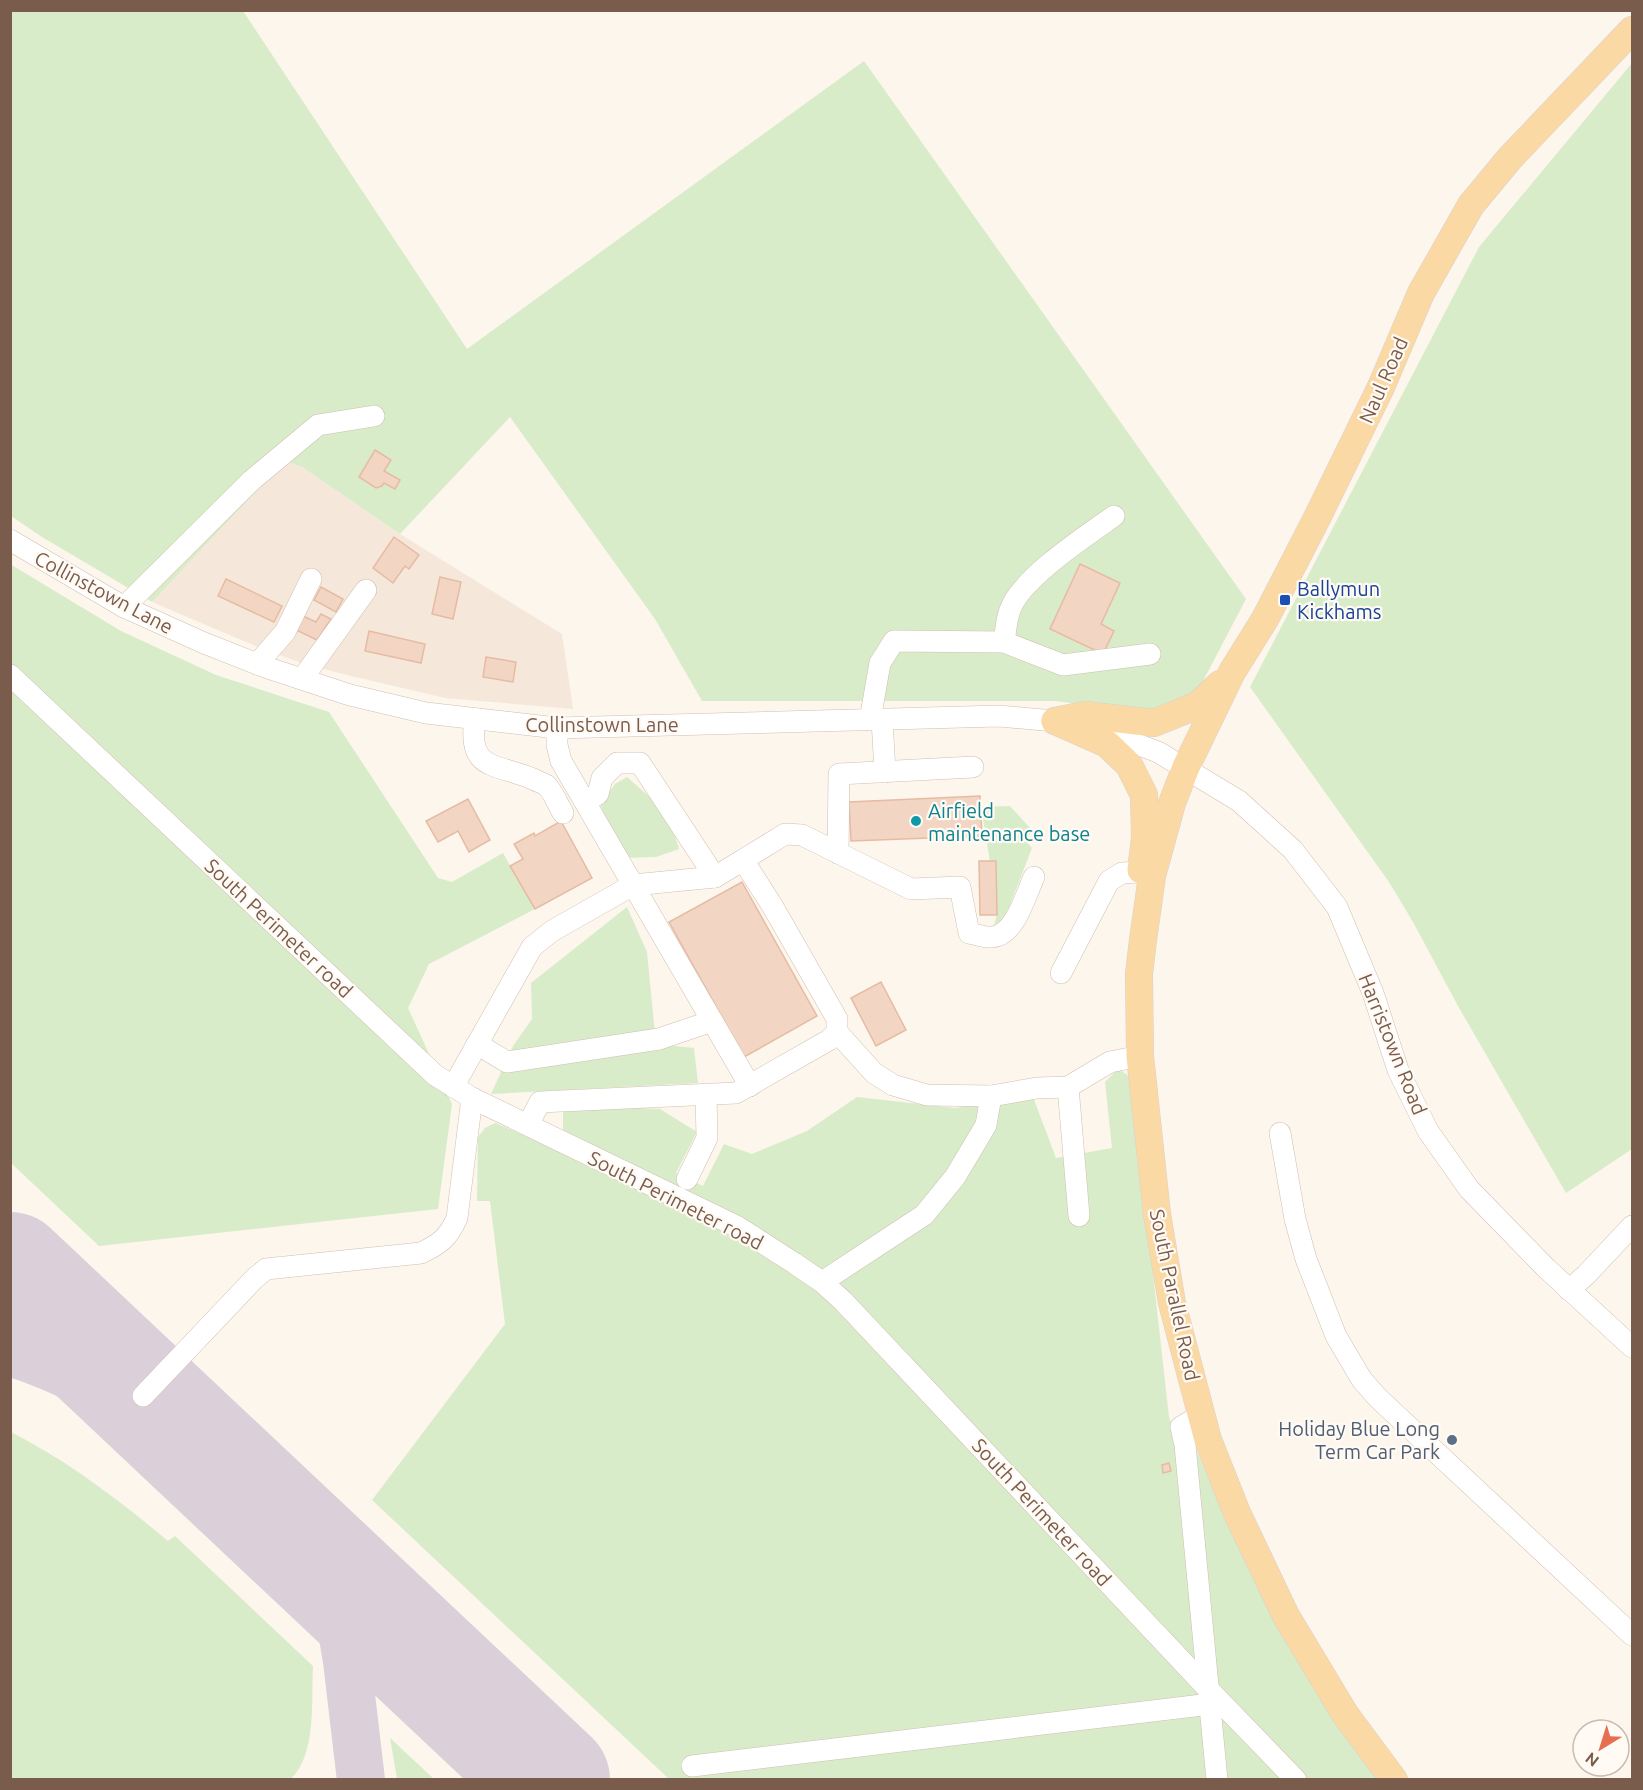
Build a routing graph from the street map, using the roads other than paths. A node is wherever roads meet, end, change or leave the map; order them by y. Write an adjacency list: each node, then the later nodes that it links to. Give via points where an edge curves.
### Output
1 (1632, 30): 11 (main road, Naul Road, via 1510,158 1471,205 1421,292 1381,387 1319,514 1265,619)
2 (374, 416): 7 (street, via 318,425 252,480)
3 (1114, 516): 8 (street, via 1030,581 1010,608)
4 (10, 540): 7 (street, Collinstown Lane)
5 (311, 579): 10 (street, via 285,632)
6 (366, 590): 13 (street)
7 (124, 607): 10 (street, Collinstown Lane)
8 (1004, 642): 9 (street, via 1063,665); 15 (street, via 894,641 880,663)
9 (1150, 654)
10 (257, 664): 13 (street, Collinstown Lane)
11 (1232, 672): 16 (main road, via 1198,705 1154,723 1085,715); 19 (main road, Naul Road)
12 (10, 675): 37 (street, South Perimeter road)
13 (302, 679): 14 (street, Collinstown Lane, via 426,713)
14 (475, 719): 17 (street, Collinstown Lane); 22 (street, via 472,737 476,754 487,764 546,785)
15 (876, 719): 16 (street, Collinstown Lane, via 999,716); 17 (street, Collinstown Lane); 20 (street)
16 (1055, 721): 19 (street, Collinstown Lane, via 1116,736); 25 (main road, via 1107,744 1129,765 1144,795)
17 (557, 728): 21 (street, via 556,745 561,761)
18 (973, 767): 20 (street)
19 (1186, 767): 29 (main road, South Parallel Road, via 1152,876); 47 (street, Harristown Road, via 1239,801 1293,850 1336,907 1373,993 1398,1070 1428,1131 1469,1189)
20 (885, 772): 23 (street, via 839,774)
21 (585, 802): 26 (street, via 598,794 602,777 617,763 640,763); 28 (street)
22 (563, 813)
23 (838, 852): 24 (street, via 802,835 785,834); 27 (street, via 911,889 960,887 969,933 993,937 1005,933 1014,923)
24 (743, 860): 26 (street); 32 (street, via 837,1019)
25 (1140, 872): 29 (main road); 30 (street, via 1122,873 1109,881)
26 (715, 877): 28 (street)
27 (1034, 877)
28 (633, 885): 31 (street); 33 (street, via 552,931 532,947)
29 (1143, 940): 34 (main road, South Parallel Road, via 1139,974)
30 (1061, 973)
31 (712, 1021): 33 (street, via 659,1039 507,1062); 35 (street)
32 (837, 1032): 35 (street); 39 (street, via 874,1073 893,1084 927,1095)
33 (477, 1044): 37 (street)
34 (1140, 1056): 36 (street, via 1110,1062); 50 (main road, South Parallel Road, via 1157,1214 1172,1303)
35 (750, 1086): 38 (street, via 736,1093)
36 (1068, 1086): 39 (street); 44 (street)
37 (453, 1088): 40 (street, South Perimeter road)
38 (706, 1095): 41 (street, via 540,1102); 43 (street, via 707,1138)
39 (991, 1095): 46 (street, via 986,1125 955,1177 924,1215)
40 (472, 1098): 41 (street, South Perimeter road); 49 (street, via 457,1218 450,1233 436,1246 421,1253 266,1269)
41 (530, 1126): 46 (street, South Perimeter road, via 738,1227)
42 (1280, 1133): 51 (street, via 1306,1258 1336,1336 1362,1380)
43 (687, 1179)
44 (1079, 1216)
45 (1632, 1226): 47 (street)
46 (822, 1282): 52 (street, South Perimeter road, via 843,1300)
47 (1569, 1290): 48 (street, Harristown Road)
48 (1632, 1347)
49 (143, 1396)
50 (1201, 1415): 52 (street, via 1181,1426); 56 (main road, South Parallel Road, via 1237,1513 1286,1616 1345,1714)
51 (1632, 1635)
52 (1210, 1698): 53 (street); 54 (street); 55 (street, South Perimeter road)
53 (692, 1766)
54 (1217, 1779)
55 (1296, 1779)
56 (1394, 1779)

